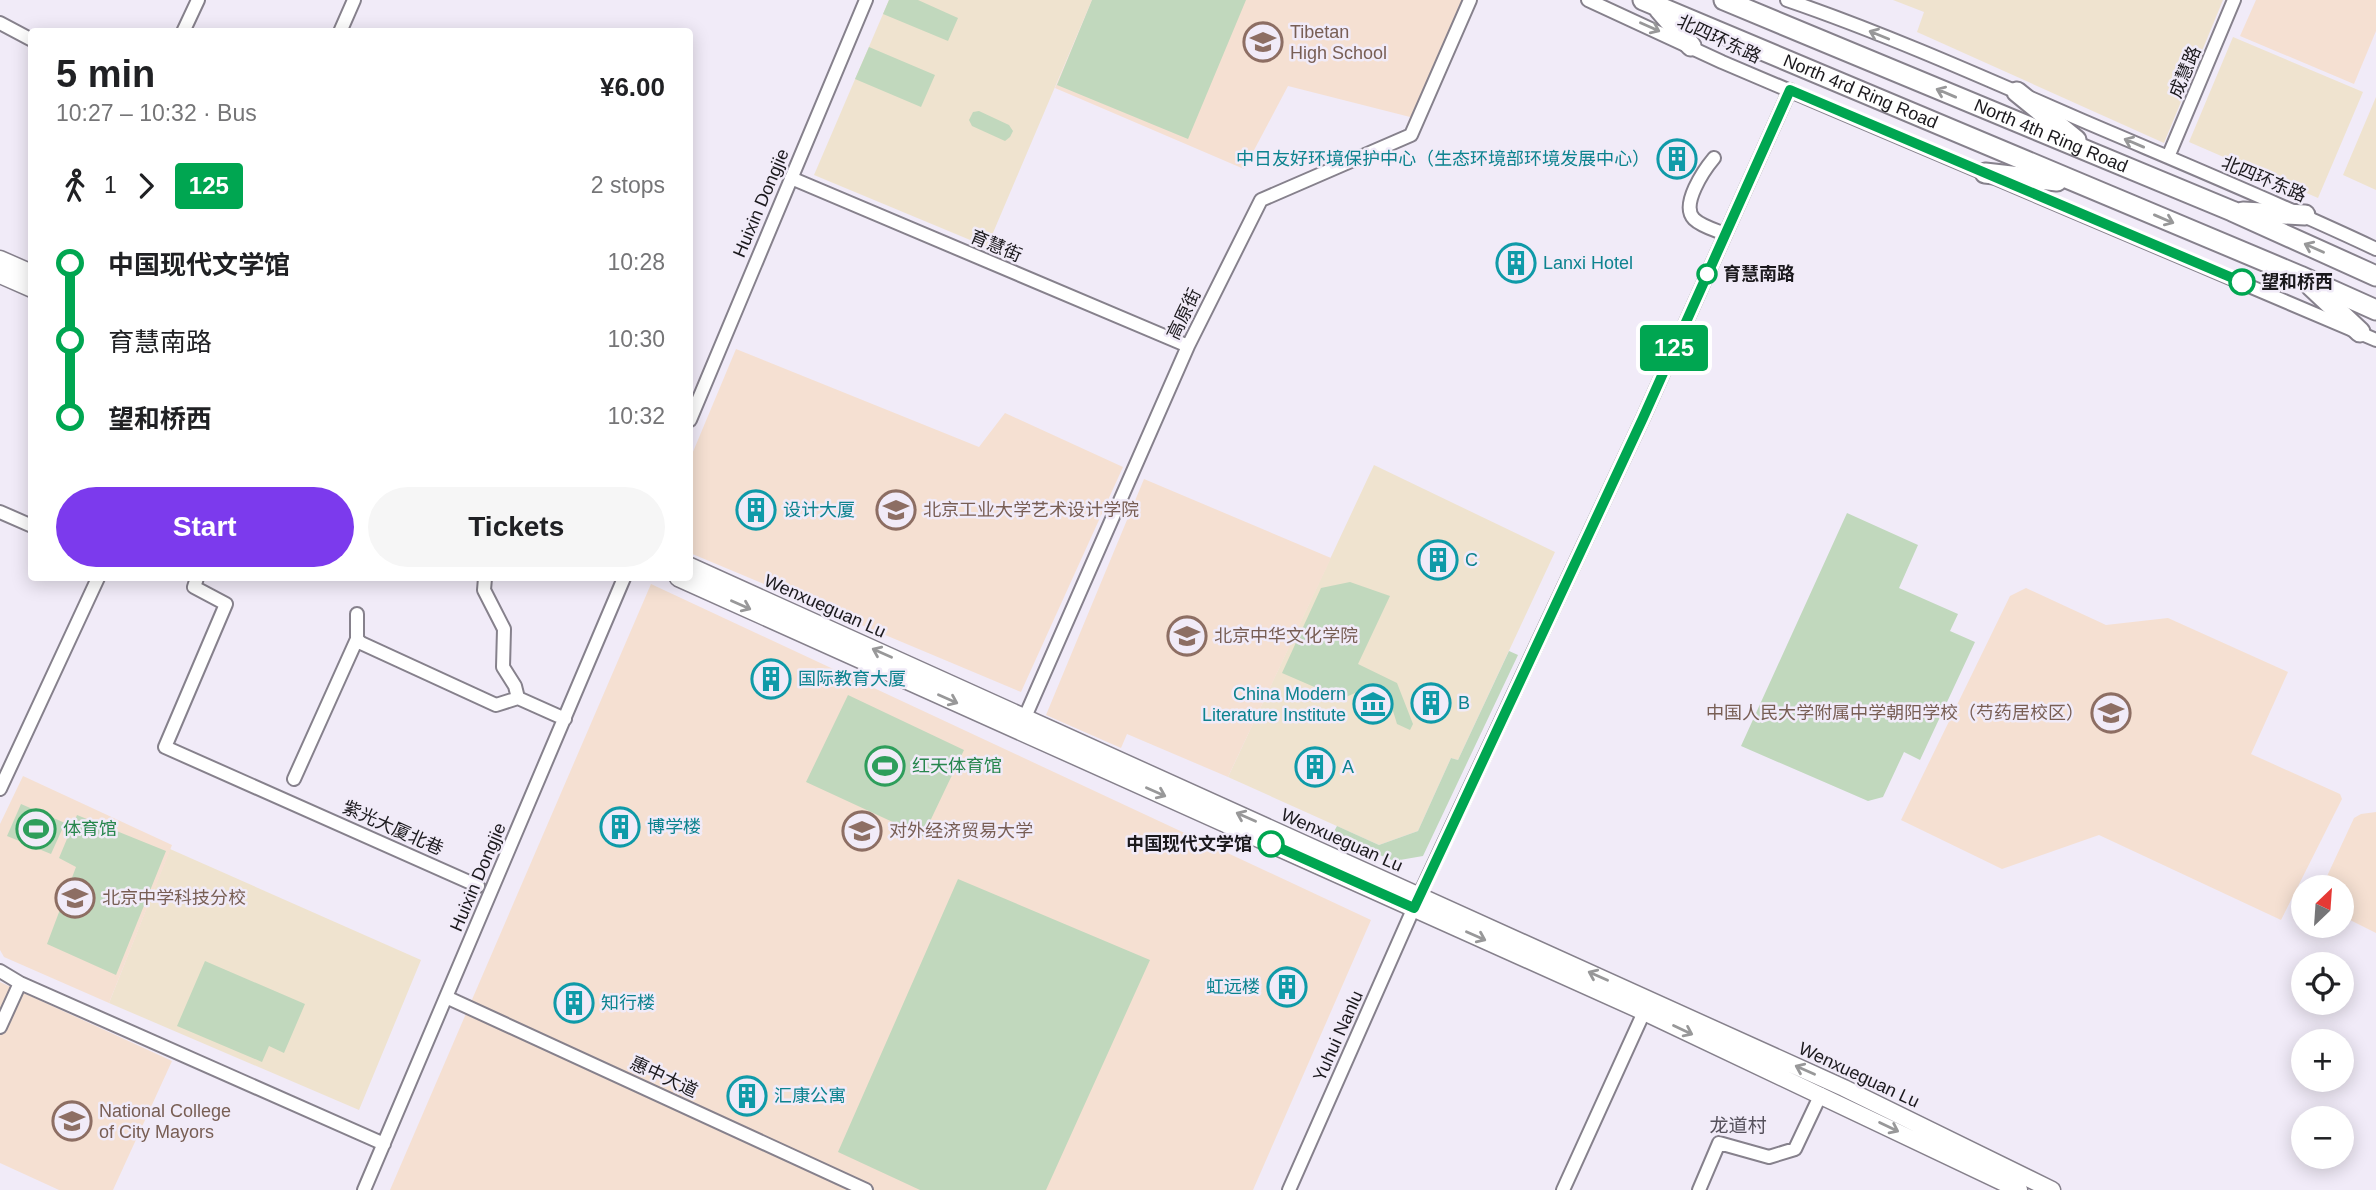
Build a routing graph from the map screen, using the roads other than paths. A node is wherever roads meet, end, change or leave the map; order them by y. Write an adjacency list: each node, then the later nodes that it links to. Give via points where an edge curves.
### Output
1 (198, 0): 11 (street)
2 (354, 0): 12 (street)
3 (866, 0): 21 (street, Huixin Dongjie)
4 (1470, 0): 35 (street, 高原街, via 1411,135 1261,200)
5 (1587, 0): 14 (street, 北四环东路, one-way to 14)
6 (1724, 0): 17 (highway, North 4th Ring Road, one-way to 6)
7 (1787, 0): 16 (street, 北四环东路, one-way to 7, via 1831,9)
8 (2234, 0): 18 (street, 成慧路)
9 (1649, 3): 14 (highway); 22 (highway, North 4rd Ring Road)
10 (0, 23): 13 (street)
11 (185, 28)
12 (342, 28)
13 (28, 38)
14 (1691, 46): 15 (street, 北四环东路)
15 (1790, 90): 20 (street, 北四环东路); 25 (street)
16 (2017, 92): 17 (highway); 18 (street, 北四环东路, one-way to 16)
17 (2093, 154): 23 (highway, North 4th Ring Road)
18 (2168, 157): 24 (street, 北四环东路)
19 (1714, 159): 25 (street, via 1699,177 1691,213 1692,218)
20 (1985, 173): 22 (highway); 34 (street, 北四环东路)
21 (790, 178): 35 (street, 育慧街); 36 (street, Huixin Dongjie)
22 (2079, 184): 30 (highway, North 4th Ring Road, one-way to 30)
23 (2232, 211): 24 (highway); 31 (highway, North 4th Ring Road, one-way to 23)
24 (2305, 215): 26 (street, 北四环东路)
25 (1725, 234): 53 (street)
26 (2376, 248)
27 (0, 259): 28 (main road)
28 (28, 271)
29 (0, 275): 32 (main road)
30 (2300, 276): 33 (highway, North 4th Ring Road); 34 (highway)
31 (2376, 276)
32 (28, 287)
33 (2375, 309)
34 (2368, 336)
35 (1188, 346): 49 (street, 高原街)
36 (693, 413)
37 (0, 512): 38 (street)
38 (28, 524)
39 (693, 567): 49 (main road, Wenxueguan Lu, one-way to 39)
40 (97, 581): 51 (street)
41 (196, 581): 52 (street, 紫光大厦北巷, via 194,587 226,604 165,747)
42 (485, 581): 47 (street, via 484,590 504,629 503,667)
43 (623, 581): 48 (street, Huixin Dongjie)
44 (685, 581): 49 (main road, Wenxueguan Lu, one-way to 49)
45 (357, 614): 46 (street)
46 (358, 639): 47 (street, via 496,705); 50 (street)
47 (518, 698): 48 (street)
48 (565, 719): 56 (street, Huixin Dongjie)
49 (1022, 724): 53 (main road, Wenxueguan Lu)
50 (294, 779)
51 (0, 789)
52 (478, 886)
53 (1417, 902): 57 (main road, Wenxueguan Lu, one-way to 57); 63 (street, Yuhui Nanlu); 67 (main road, Wenxueguan Lu, one-way to 53, via 1844,1088)
54 (0, 971): 55 (street)
55 (20, 982): 58 (street); 60 (street)
56 (446, 997): 60 (street, Huixin Dongjie); 62 (street, 惠中大道)
57 (1644, 1012): 59 (main road, Wenxueguan Lu, one-way to 59); 64 (street)
58 (0, 1027)
59 (1821, 1094): 65 (street, via 1795,1149 1769,1157 1719,1143); 66 (main road, Wenxueguan Lu, one-way to 66)
60 (384, 1144): 61 (street, Huixin Dongjie)
61 (364, 1190)
62 (866, 1190)
63 (1289, 1190)
64 (1563, 1190)
65 (1699, 1190)
66 (2019, 1190)
67 (2052, 1190)

